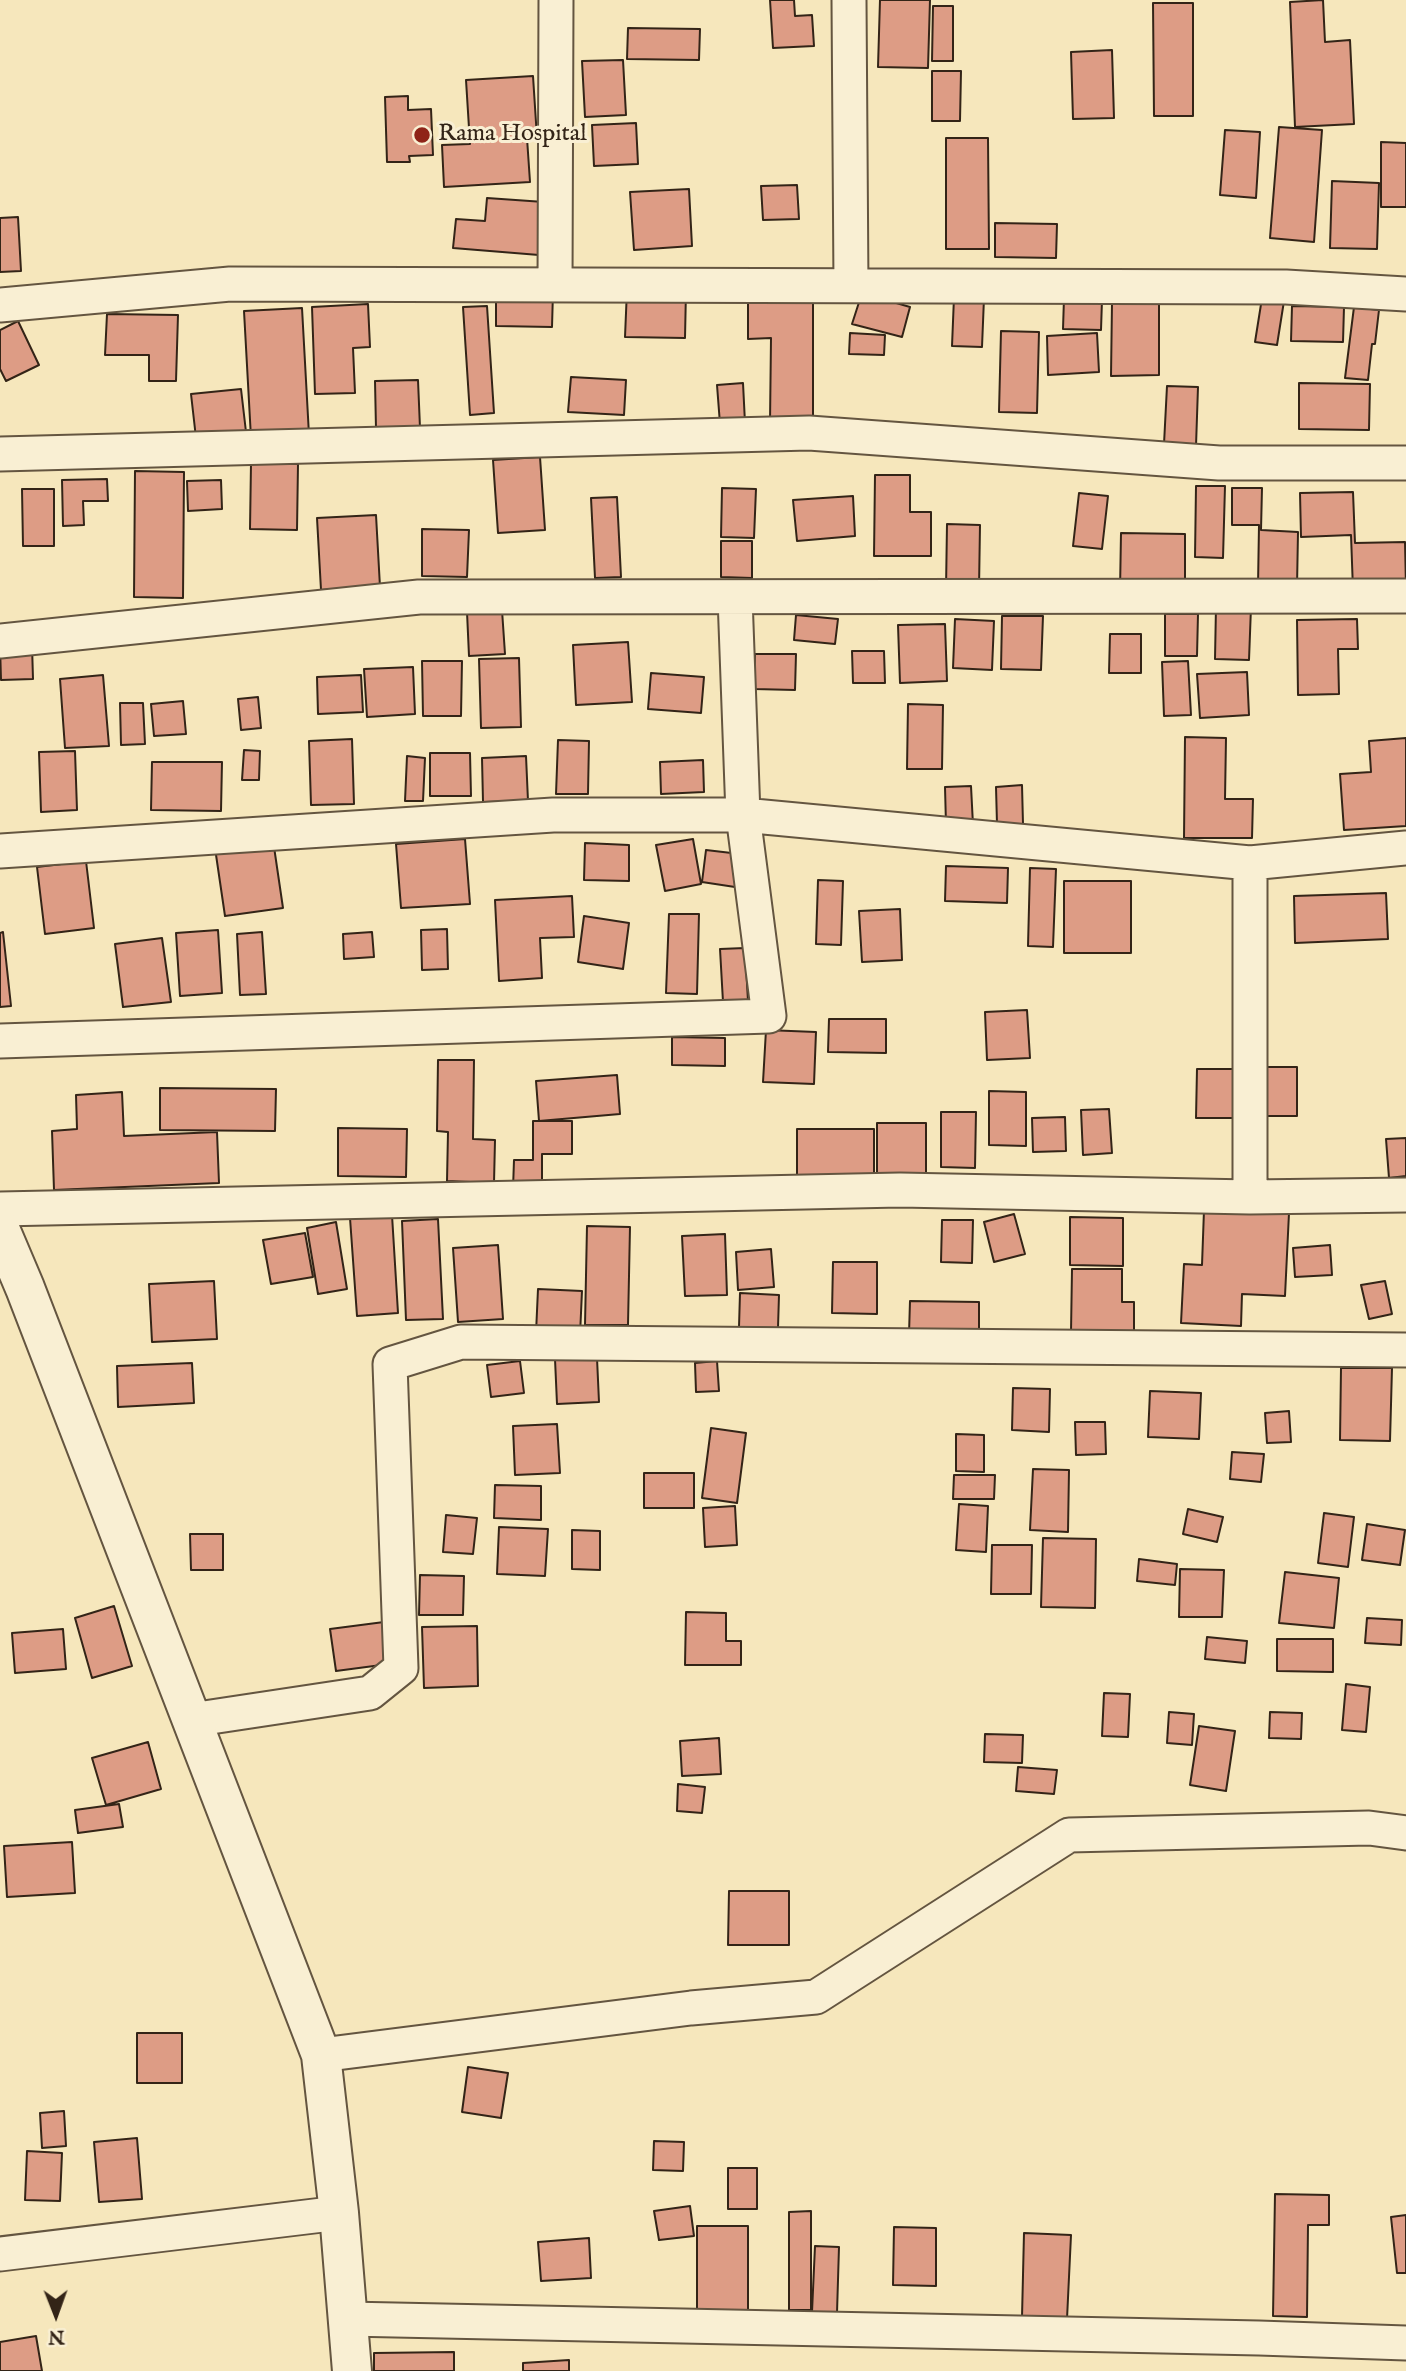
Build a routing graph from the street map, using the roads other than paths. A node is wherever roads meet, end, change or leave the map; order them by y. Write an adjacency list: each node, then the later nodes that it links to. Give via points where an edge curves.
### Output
1 (556, 0): 3 (street)
2 (849, 0): 4 (street)
3 (555, 285): 4 (street); 6 (street, via 230,284)
4 (851, 286): 5 (street, via 1286,288)
5 (1406, 294)
6 (0, 304)
7 (0, 454): 8 (street, via 809,433 1219,463)
8 (1406, 463)
9 (1406, 596): 10 (street)
10 (734, 597): 11 (street, via 419,597); 12 (street)
11 (0, 641)
12 (743, 815): 14 (street, via 553,814); 15 (street); 16 (street, via 769,1016)
13 (1406, 848): 15 (street)
14 (0, 851)
15 (1250, 863): 18 (street)
16 (0, 1041)
17 (1406, 1195): 18 (street)
18 (1250, 1197): 19 (street, via 900,1190)
19 (0, 1209)
20 (0, 1229): 22 (street)
21 (1406, 1350): 22 (street, via 461,1342 414,1356 390,1364 401,1668 370,1693)
22 (191, 1720): 24 (street)
23 (1406, 1833): 24 (street, via 1369,1828 1069,1835 816,1997 691,2008)
24 (321, 2055): 25 (street)
25 (339, 2213): 26 (street); 27 (street)
26 (0, 2254)
27 (347, 2319): 28 (street); 29 (street)
28 (1406, 2343)
29 (352, 2371)

